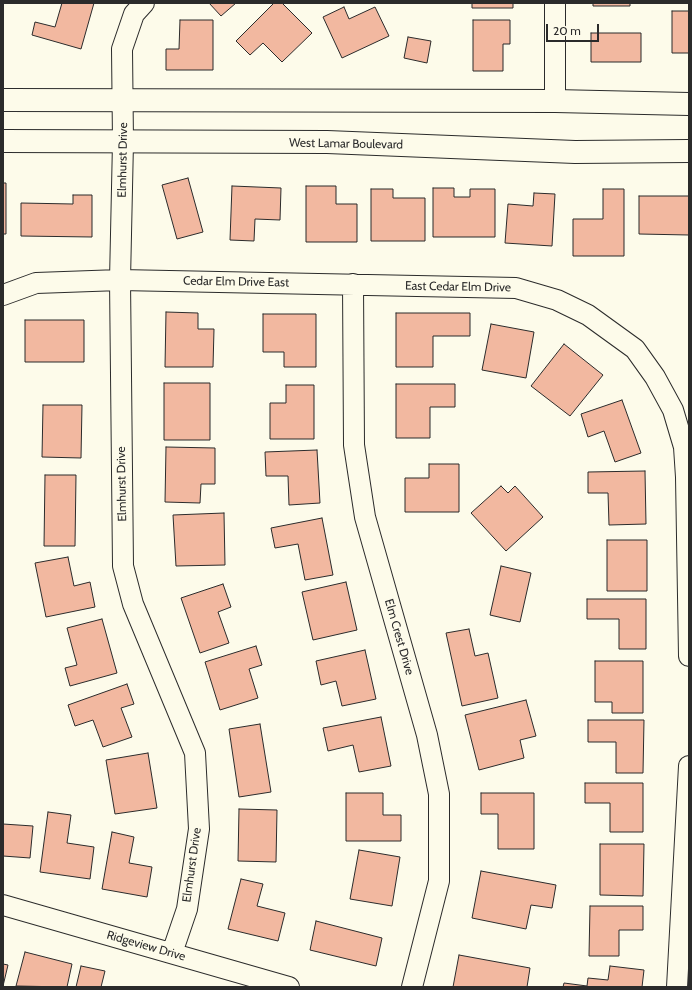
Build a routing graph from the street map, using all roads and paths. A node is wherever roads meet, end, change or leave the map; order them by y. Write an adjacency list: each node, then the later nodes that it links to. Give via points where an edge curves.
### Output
1 (144, 3): 3 (street, Elmhurst Drive, via 134,14 122,49)
2 (555, 3): 5 (street)
3 (123, 99): 4 (main road); 5 (main road); 8 (street, Elmhurst Drive)
4 (3, 100)
5 (555, 101): 6 (main road)
6 (689, 104)
7 (3, 142): 8 (main road, West Lamar Boulevard)
8 (123, 142): 9 (main road, West Lamar Boulevard, via 327,142 575,152); 10 (street, Elmhurst Drive)
9 (689, 151)
10 (120, 280): 11 (street, Cedar Elm Drive East); 12 (street, Cedar Elm Drive East, via 36,283); 16 (street, Elmhurst Drive, via 123,566 133,604 195,753 199,829 187,909)
11 (353, 284): 13 (street, East Cedar Elm Drive, via 516,288 557,300 588,315 635,349 656,376 673,410 684,447); 18 (street, Elm Crest Drive, via 354,445 365,517 427,735 439,794 439,881)
12 (3, 295)
13 (689, 656)
14 (689, 766): 19 (street)
15 (3, 905): 16 (street, Ridgeview Drive)
16 (172, 953): 17 (street, Ridgeview Drive)
17 (289, 987)
18 (412, 987)
19 (677, 987)

